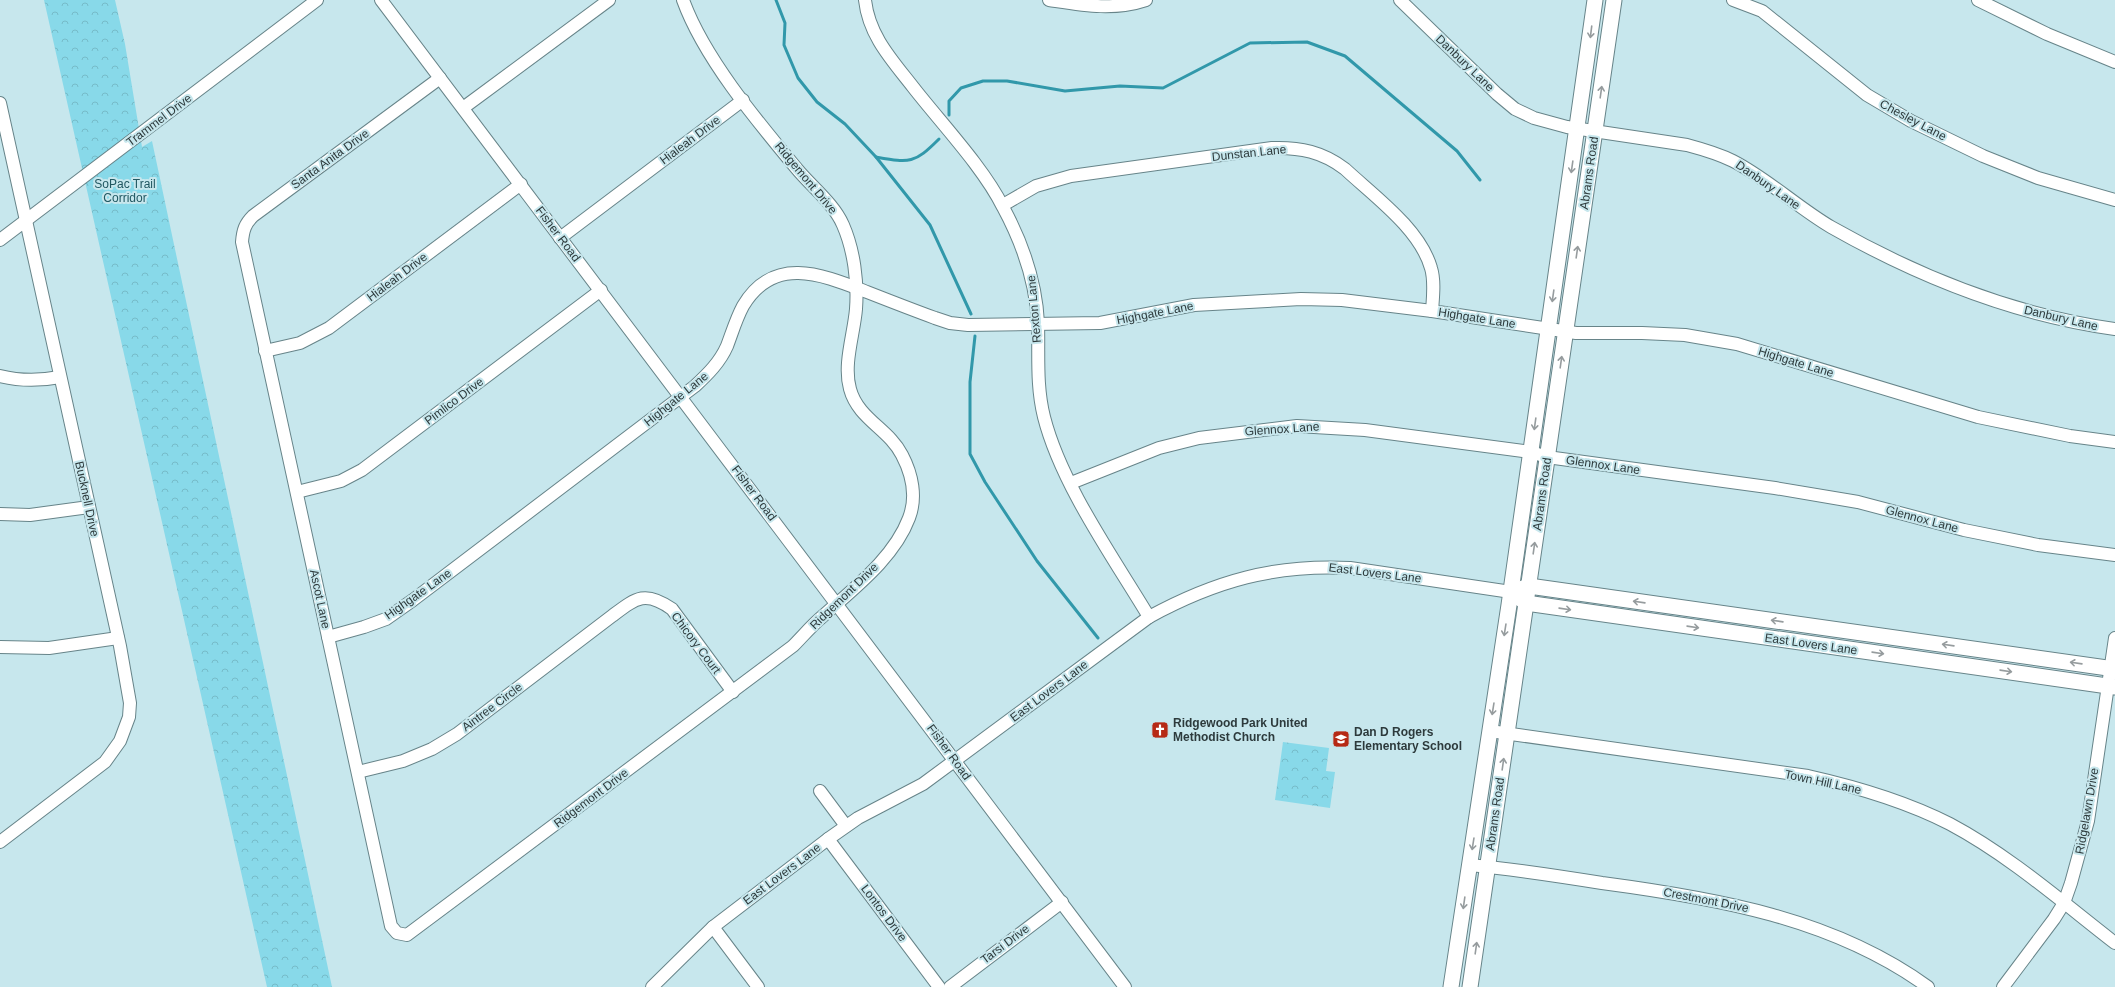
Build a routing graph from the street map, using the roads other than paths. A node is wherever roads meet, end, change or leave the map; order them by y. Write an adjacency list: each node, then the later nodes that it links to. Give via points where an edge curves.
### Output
1 (317, 0): 23 (street, Trammel Drive)
2 (381, 0): 14 (street, Fisher Road)
3 (609, 0): 17 (street)
4 (683, 0): 15 (street, Ridgemont Drive, via 692,25 704,45)
5 (865, 0): 22 (street, Rexton Lane, via 871,28 880,45 978,169)
6 (1049, 0): 7 (street, via 1093,7 1114,7)
7 (1146, 0)
8 (1400, 0): 18 (street, Danbury Lane, via 1515,109 1534,118)
9 (1595, 0): 18 (main road, Abrams Road, one-way to 18)
10 (1614, 0): 19 (main road, Abrams Road, one-way to 10)
11 (1733, 0): 21 (street, Chesley Lane, via 1762,11 1868,95 1911,121 1983,156 2038,178)
12 (1978, 0): 13 (street, via 2047,34)
13 (2115, 62)
14 (440, 78): 17 (street, Fisher Road); 26 (street, Santa Anita Drive, via 253,216 243,232)
15 (743, 100): 24 (street, Hialeah Drive); 27 (street, Ridgemont Drive, via 843,224 849,242)
16 (0, 103): 23 (street, Bucknell Drive)
17 (463, 108): 20 (street, Fisher Road)
18 (1578, 128): 19 (street, Danbury Lane); 31 (main road, Abrams Road, one-way to 31)
19 (1595, 130): 32 (street, Danbury Lane, via 1706,150 1733,161 1804,210 1911,268 2011,306 2078,323); 33 (main road, Abrams Road, one-way to 19)
20 (521, 184): 24 (street, Fisher Road); 34 (street, Hialeah Drive, via 329,328 300,343)
21 (2115, 200)
22 (1003, 205): 29 (street, Dunstan Lane, via 1036,186 1071,176 1272,148 1287,147 1318,153 1345,169 1414,233 1424,247 1432,269); 30 (street, Rexton Lane, via 1030,268)
23 (25, 221): 25 (street, Trammel Drive); 36 (street, Bucknell Drive)
24 (560, 238): 28 (street, Fisher Road)
25 (0, 240)
26 (244, 254): 34 (street, Ascot Lane)
27 (856, 288): 30 (street, Highgate Lane, via 950,324); 37 (street, Highgate Lane, via 826,277 798,272 766,282 744,306 717,363 695,386); 48 (street, Ridgemont Drive, via 849,356 850,387 862,413 890,437 901,452 910,470 913,487 909,517 902,533 889,551)
28 (601, 290): 37 (street, Fisher Road); 42 (street, Pimlico Drive, via 362,470 341,481)
29 (1432, 311): 30 (street, Highgate Lane, via 1342,300 1301,299 1194,305 1100,323); 31 (street, Highgate Lane)
30 (1038, 323): 41 (street, Rexton Lane, via 1037,372 1044,417)
31 (1548, 329): 33 (street, Highgate Lane); 39 (main road, Abrams Road, one-way to 39)
32 (2115, 329)
33 (1566, 332): 38 (street, Highgate Lane, via 1685,335 1737,344 1978,417 2070,436); 40 (main road, Abrams Road, one-way to 33)
34 (265, 351): 42 (street, Ascot Lane)
35 (0, 376): 36 (street, via 40,381)
36 (60, 377): 43 (street, Bucknell Drive)
37 (681, 396): 48 (street, Fisher Road); 53 (street, Highgate Lane, via 386,619)
38 (2115, 442)
39 (1531, 452): 40 (street, Glennox Lane); 41 (street, Glennox Lane, via 1365,430 1297,426 1186,441 1160,448); 47 (main road, Abrams Road)
40 (1548, 457): 45 (street, Glennox Lane, via 1858,502 1964,530); 46 (main road, Abrams Road, one-way to 40)
41 (1071, 483): 51 (street, Rexton Lane, via 1085,511)
42 (297, 492): 53 (street, Ascot Lane)
43 (89, 507): 44 (street, via 30,515); 54 (street, Bucknell Drive)
44 (0, 514)
45 (2115, 555)
46 (1529, 586): 47 (main road, East Lovers Lane); 49 (main road, Abrams Road); 52 (main road, East Lovers Lane, one-way to 46)
47 (1510, 592): 49 (main road, East Lovers Lane); 51 (street, East Lovers Lane, via 1350,568 1290,569 1242,577 1177,602); 61 (main road, Abrams Road, one-way to 61)
48 (838, 603): 60 (street, Ridgemont Drive, via 793,646); 63 (street, Fisher Road)
49 (1526, 603): 56 (main road, East Lovers Lane, one-way to 56); 62 (main road, Abrams Road)
50 (612, 616): 60 (street, Chicory Court, via 632,602 644,598 659,600 672,610); 64 (street, Aintree Circle, via 457,734 432,749 403,761)
51 (1150, 617): 63 (street, East Lovers Lane)
52 (1802, 624): 56 (main road); 58 (main road, East Lovers Lane, one-way to 52)
53 (328, 637): 64 (street, Ascot Lane)
54 (118, 638): 57 (street, via 49,648); 68 (street, Bucknell Drive, via 130,703 129,717 120,741 105,762)
55 (2115, 638): 58 (street, Ridgelawn Drive)
56 (1801, 642): 59 (main road, East Lovers Lane, one-way to 59)
57 (0, 647)
58 (2112, 669): 59 (street, Ridgelawn Drive)
59 (2111, 686): 72 (street, Ridgelawn Drive, via 2088,821 2081,853)
60 (733, 692): 74 (street, Ridgemont Drive)
61 (1490, 731): 62 (street, Town Hill Lane); 69 (main road, Abrams Road, one-way to 69)
62 (1507, 733): 70 (main road, Abrams Road, one-way to 62); 72 (street, Town Hill Lane, via 1808,776 1845,784 1922,811 1977,840)
63 (956, 761): 66 (street, East Lovers Lane, via 923,784); 71 (street, Fisher Road)
64 (358, 772): 74 (street, Ascot Lane, via 391,926 397,933)
65 (820, 791): 66 (street)
66 (846, 826): 67 (street, East Lovers Lane)
67 (828, 839): 73 (street, East Lovers Lane); 78 (street, Lontos Drive)
68 (0, 842)
69 (1470, 865): 70 (street, Crestmont Drive); 81 (main road, Abrams Road, one-way to 81)
70 (1488, 866): 82 (main road, Abrams Road, one-way to 70); 83 (street, Crestmont Drive, via 1676,893 1771,914 1859,948)
71 (1062, 902): 79 (street, Tarsi Drive); 80 (street, Fisher Road)
72 (2064, 903): 75 (street, Town Hill Lane); 84 (street, Ridgelawn Drive)
73 (713, 927): 76 (street, East Lovers Lane); 77 (street)
74 (407, 935)
75 (2115, 943)
76 (652, 987)
77 (758, 987)
78 (939, 987)
79 (950, 987)
80 (1125, 987)
81 (1451, 987)
82 (1470, 987)
83 (1928, 987)
84 (2003, 987)

